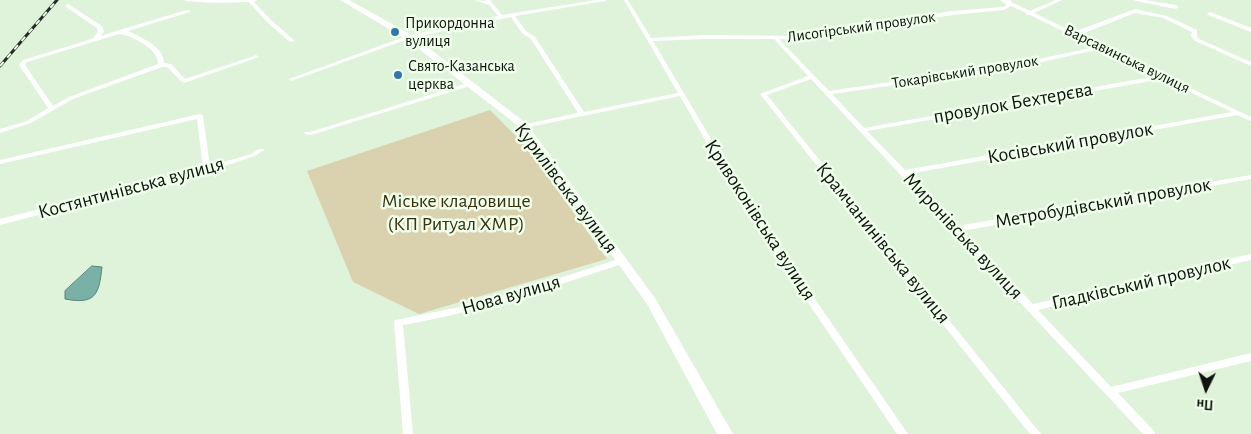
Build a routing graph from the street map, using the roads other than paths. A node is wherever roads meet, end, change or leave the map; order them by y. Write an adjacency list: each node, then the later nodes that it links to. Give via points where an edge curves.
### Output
1 (186, 0): 2 (street)
2 (253, 0): 26 (street, via 268,20)
3 (344, 0): 22 (main road, Курилівська вулиця)
4 (476, 0): 10 (street)
5 (605, 0): 17 (street)
6 (626, 0): 25 (street, Кривоконівська вулиця)
7 (1060, 0): 15 (street)
8 (1135, 0): 12 (street); 14 (street)
9 (1006, 1): 15 (street, Варсавинська вулиця); 23 (street, Лисогірський провулок, via 1008,6 1004,8)
10 (488, 2): 18 (street)
11 (68, 6): 24 (street, via 100,27 101,32)
12 (1176, 8)
13 (188, 11): 20 (street)
14 (1135, 11): 21 (street); 29 (street, via 1182,23 1195,31 1197,40)
15 (1028, 14): 21 (street, Варсавинська вулиця)
16 (1210, 14): 19 (street)
17 (512, 15): 18 (street); 38 (street, via 524,32 533,38)
18 (502, 17): 22 (street)
19 (1251, 30)
20 (118, 33): 24 (street); 30 (street, via 126,32 160,53)
21 (1075, 34): 27 (street, Варсавинська вулиця)
22 (409, 37): 33 (street); 34 (main road, Курилівська вулиця)
23 (776, 39): 25 (street, Лисогірський провулок, via 706,37); 31 (street, Миронівська вулиця)
24 (94, 40): 37 (street, via 24,61 22,65)
25 (650, 40): 36 (street, Кривоконівська вулиця)
26 (292, 41)
27 (1102, 47): 32 (street, Варсавинська вулиця); 35 (street, Токарівський провулок, via 1020,65)
28 (256, 57): 30 (street, via 184,81 169,65)
29 (1251, 64)
30 (161, 65): 37 (street, via 72,98)
31 (812, 77): 35 (street, Миронівська вулиця); 60 (street, Крамчанинівська вулиця, via 763,94)
32 (1163, 77): 39 (street, Варсавинська вулиця); 42 (street, провулок Бехтерєва)
33 (292, 79)
34 (471, 84): 41 (main road, Курилівська вулиця); 44 (street)
35 (827, 93): 42 (street, Миронівська вулиця)
36 (682, 94): 38 (street); 59 (street, Кривоконівська вулиця, via 747,206)
37 (52, 109): 43 (street, via 29,122)
38 (580, 113): 41 (street)
39 (1237, 113): 40 (street, Варсавинська вулиця); 48 (street, Косівський провулок)
40 (1251, 119)
41 (524, 126): 53 (main road, Курилівська вулиця)
42 (862, 130): 48 (street, Миронівська вулиця)
43 (0, 131)
44 (307, 133)
45 (261, 150): 47 (street, Костянтинівська вулиця)
46 (0, 162): 47 (street, via 200,116)
47 (207, 168): 50 (street, Костянтинівська вулиця)
48 (903, 173): 51 (street, Миронівська вулиця)
49 (1251, 178): 51 (street, Метробудівський провулок)
50 (0, 222)
51 (956, 229): 54 (street, Миронівська вулиця)
52 (1251, 257): 54 (street, Гладківський провулок)
53 (622, 261): 57 (main road, Курилівська вулиця, via 651,301); 58 (street, Нова вулиця, via 517,296 434,317 398,322)
54 (1031, 308): 56 (street, Миронівська вулиця)
55 (1251, 357): 56 (street)
56 (1110, 391): 61 (street, Миронівська вулиця)
57 (722, 433)
58 (408, 434)
59 (903, 434)
60 (1036, 434)
61 (1150, 434)

